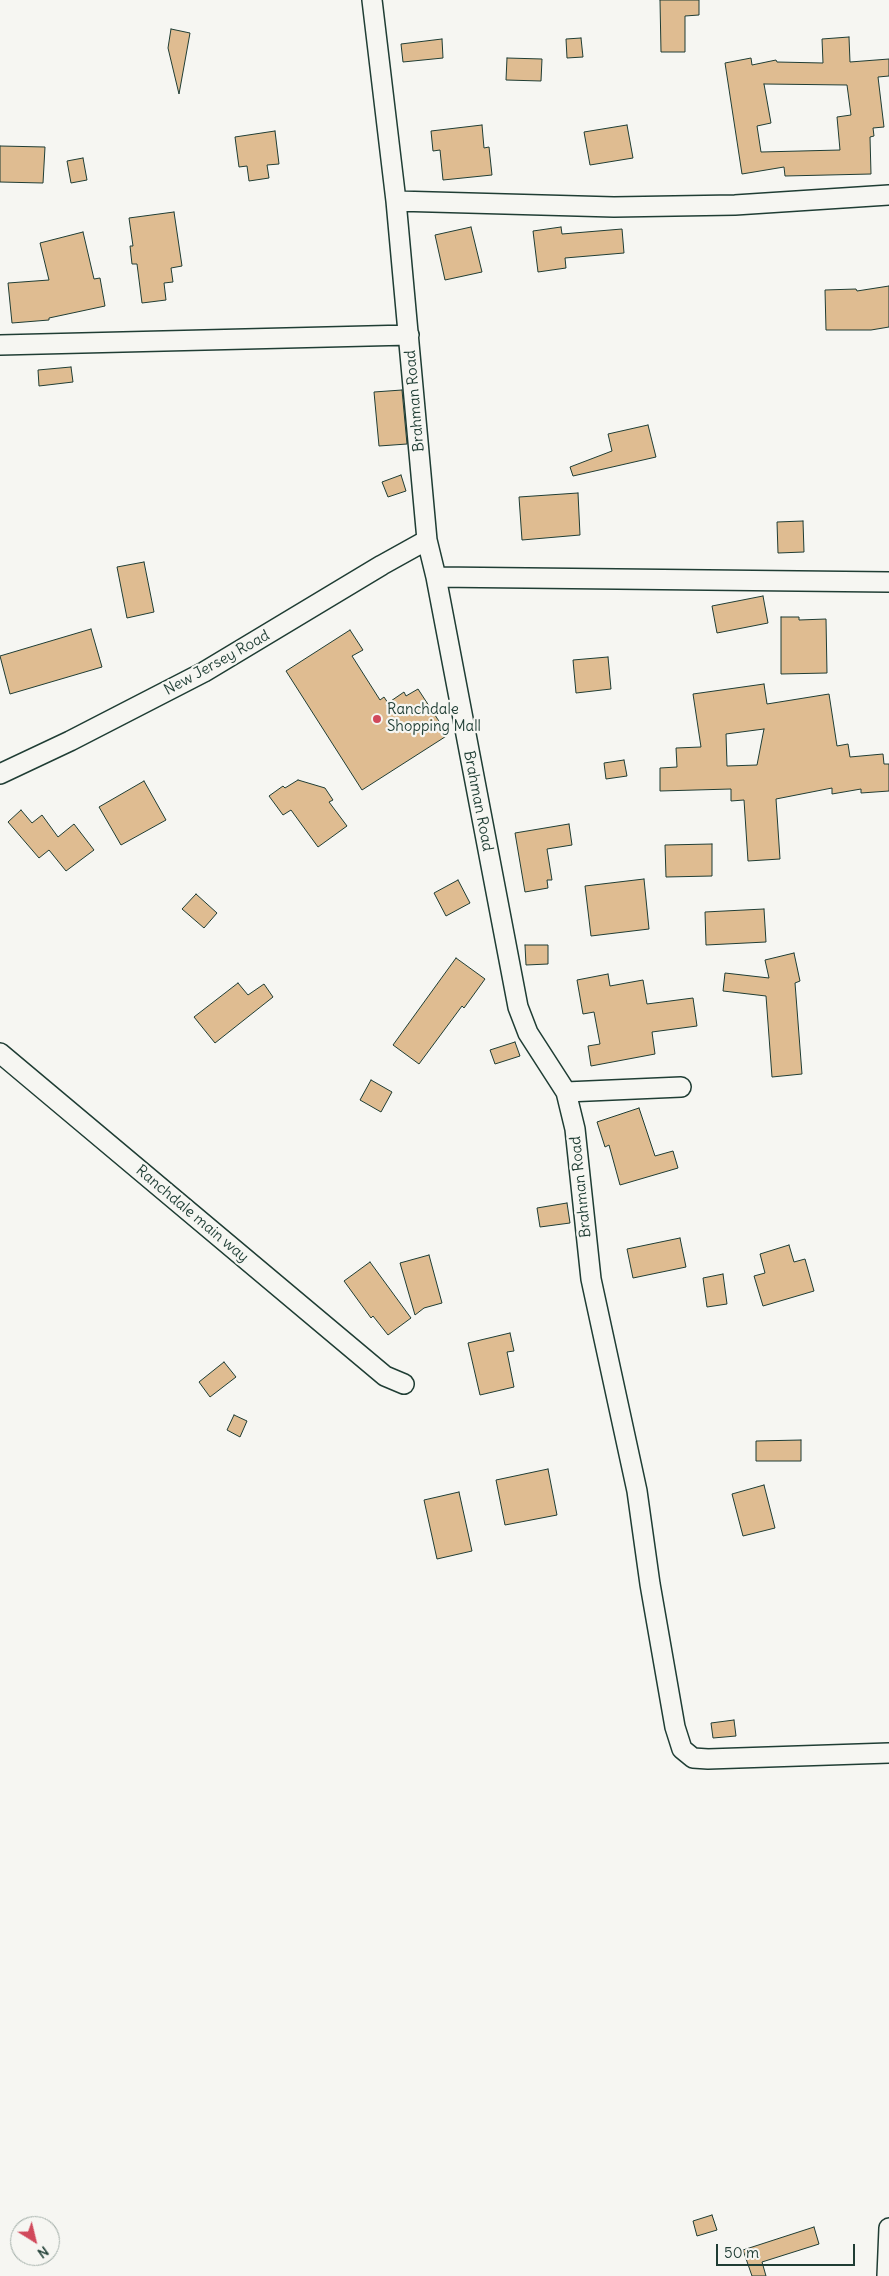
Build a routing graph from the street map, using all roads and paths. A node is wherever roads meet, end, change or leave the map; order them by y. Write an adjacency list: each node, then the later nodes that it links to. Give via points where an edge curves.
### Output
1 (372, 0): 3 (street, Brahman Road)
2 (889, 195): 3 (street, via 735,205 614,207)
3 (396, 201): 4 (street, Brahman Road)
4 (409, 335): 5 (street); 6 (street, Brahman Road)
5 (0, 345)
6 (427, 540): 7 (street, Brahman Road); 9 (street, New Jersey Road, via 204,672)
7 (436, 577): 8 (street); 12 (street, Brahman Road, via 518,1007 528,1034)
8 (889, 582)
9 (0, 774)
10 (0, 1052): 13 (street, Ranchdale main way, via 385,1376)
11 (681, 1087): 12 (street)
12 (566, 1092): 14 (street, Brahman Road, via 574,1129 591,1278 636,1491 674,1727 682,1749 693,1758 708,1759)
13 (404, 1384)
14 (888, 1754)
15 (889, 2228): 16 (street)
16 (887, 2276)

